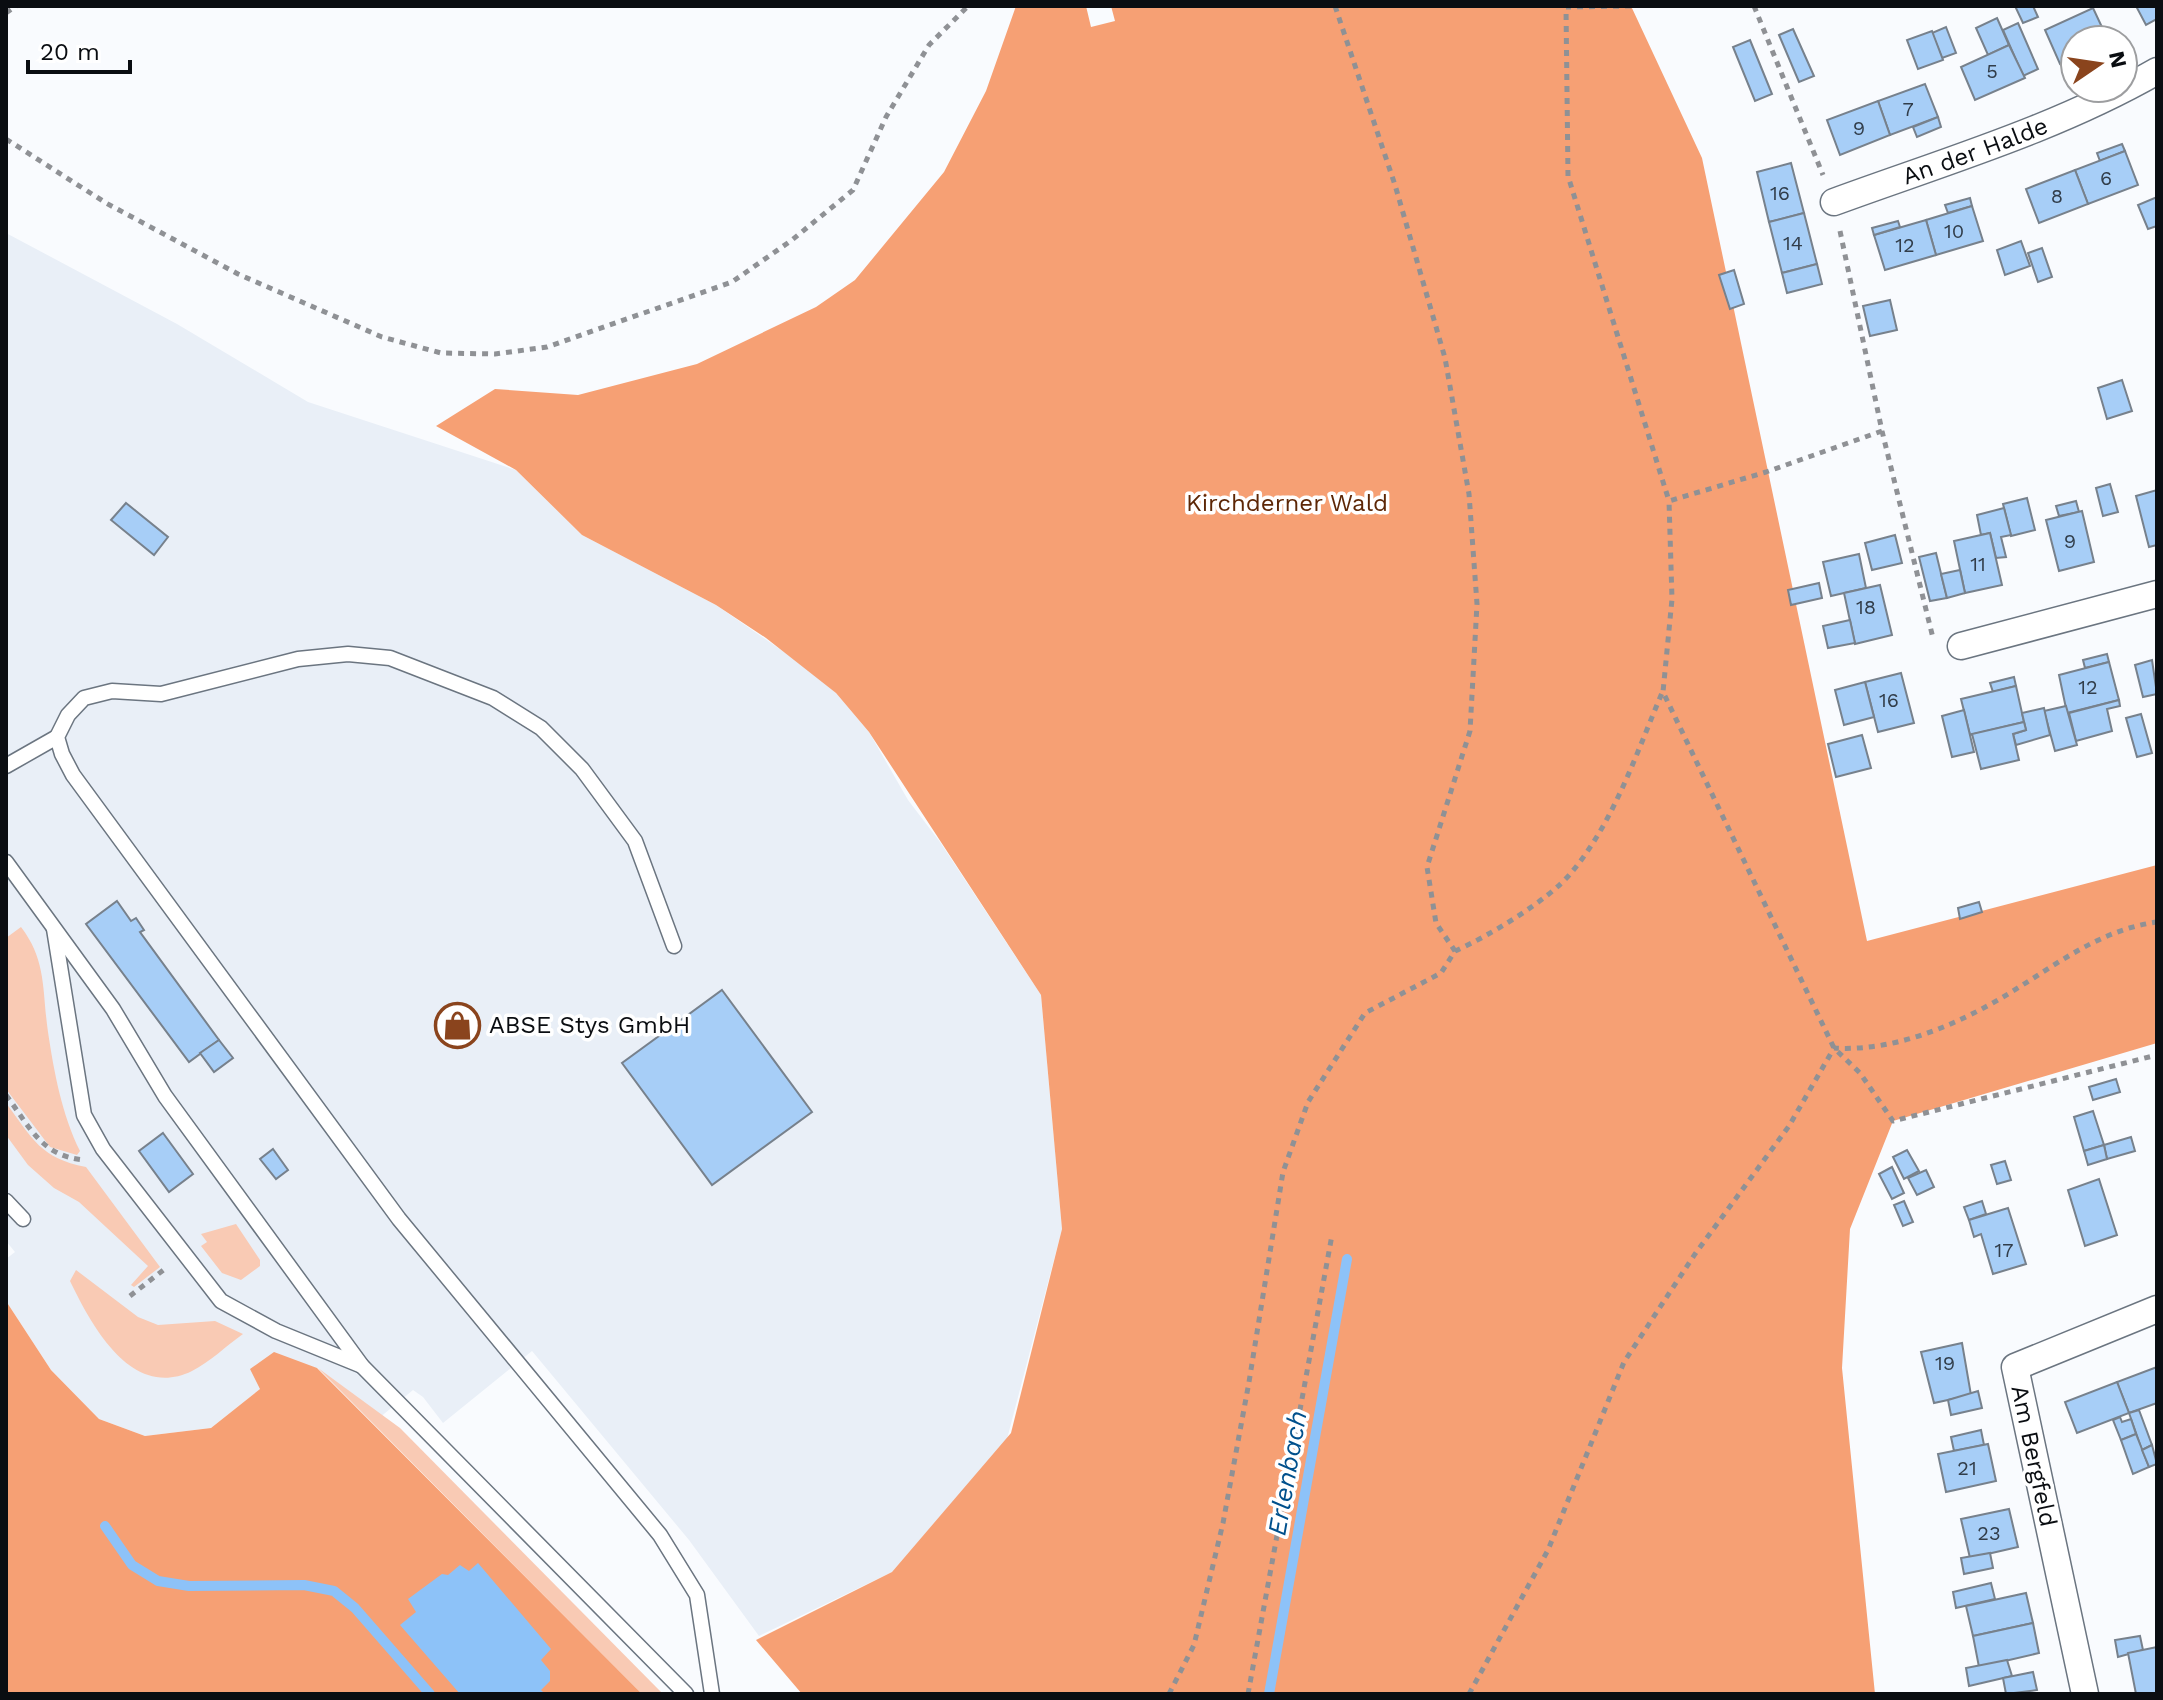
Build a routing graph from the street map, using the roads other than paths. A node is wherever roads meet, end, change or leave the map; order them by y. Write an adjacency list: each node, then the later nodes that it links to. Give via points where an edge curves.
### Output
1 (2157, 71): 2 (street, An der Halde, via 2048,124)
2 (1834, 202)
3 (2157, 594): 4 (street)
4 (1961, 646)
5 (57, 737): 6 (lane); 9 (lane, via 84,698 112,691 161,694 298,659 348,654 390,658 493,698 541,728 582,769 635,841); 15 (lane, via 73,775 399,1219 660,1535 697,1595)
6 (6, 766)
7 (6, 862): 8 (lane)
8 (53, 924): 13 (lane, via 165,1096); 13 (lane, via 84,1115 103,1149 221,1301 276,1331)
9 (674, 946)
10 (6, 1201): 11 (lane)
11 (23, 1219)
12 (2157, 1309): 16 (street, Am Bergfeld, via 2015,1367)
13 (362, 1366): 14 (lane)
14 (686, 1694)
15 (712, 1694)
16 (2085, 1694)

